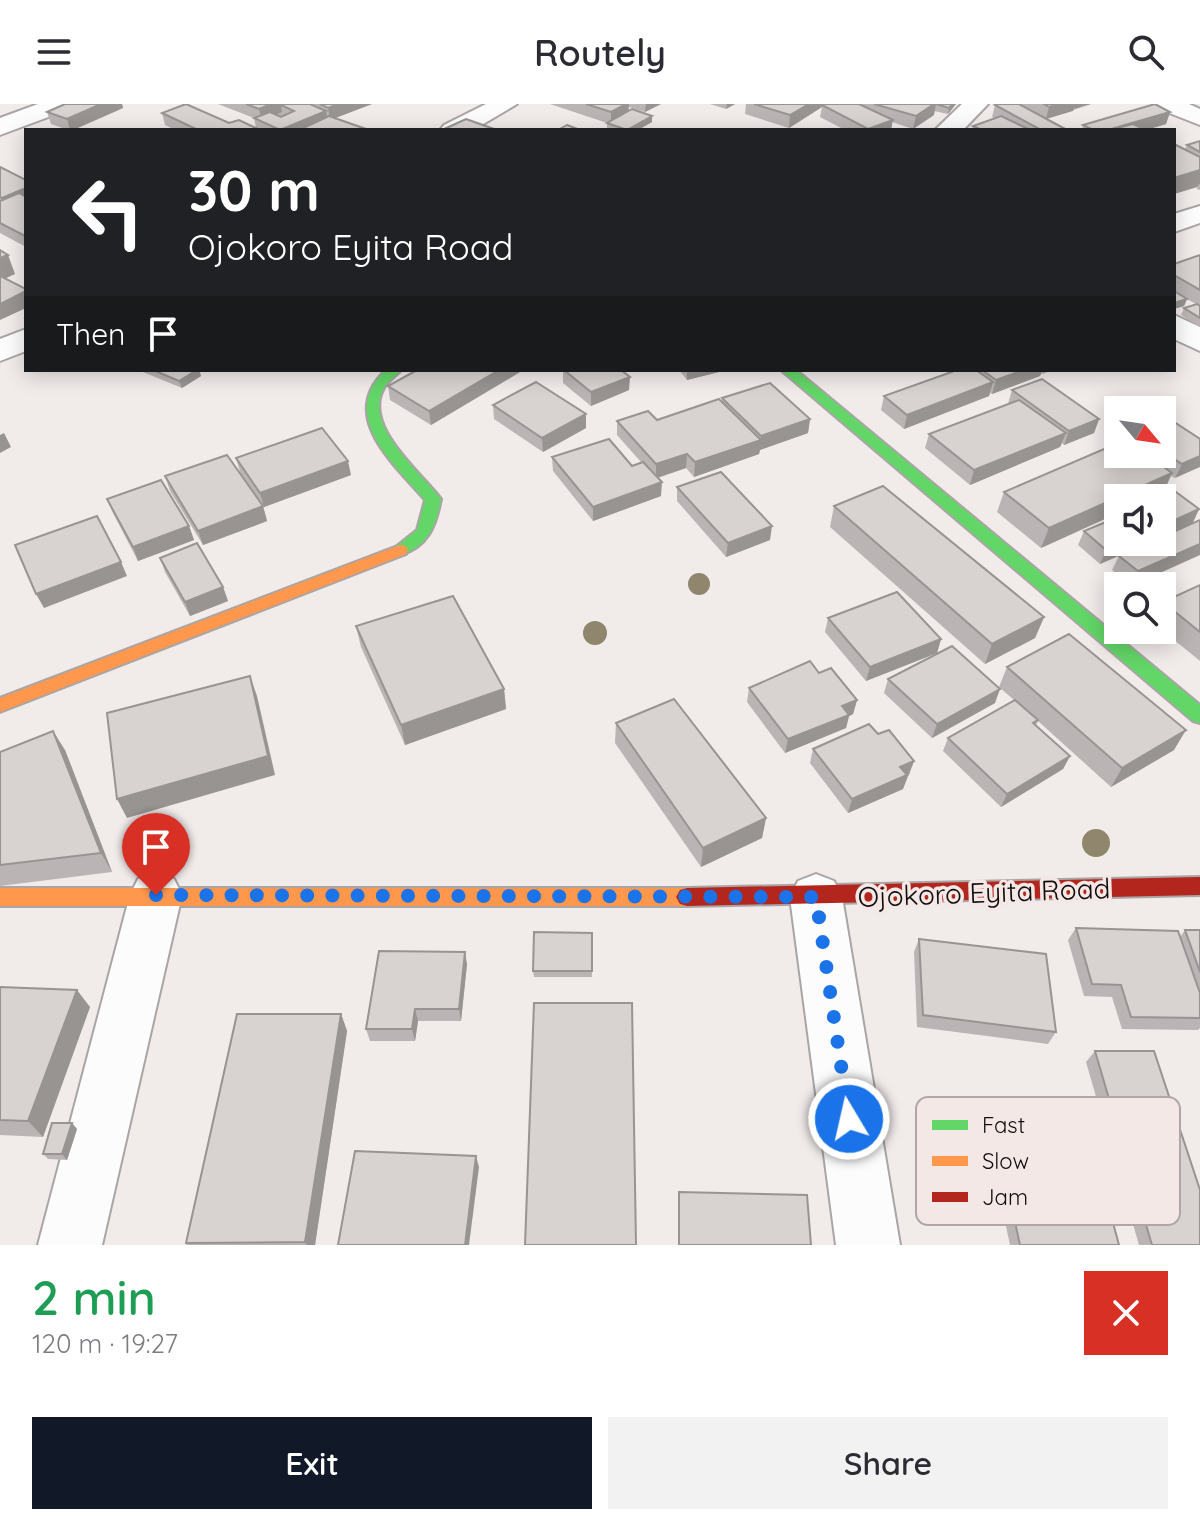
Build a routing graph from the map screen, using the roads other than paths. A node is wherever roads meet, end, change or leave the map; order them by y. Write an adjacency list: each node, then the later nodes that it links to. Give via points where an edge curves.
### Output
1 (61, 104): 6 (street)
2 (505, 104): 7 (street)
3 (976, 104): 8 (street)
4 (1168, 104): 5 (street)
5 (1200, 118)
6 (0, 127)
7 (457, 128)
8 (950, 128)
9 (1200, 214): 10 (street)
10 (1176, 222)
11 (1176, 326): 13 (street)
12 (24, 340): 14 (street)
13 (1200, 341)
14 (0, 351)
15 (391, 372): 17 (street, via 374,384 368,404 377,429 433,499 429,526 414,545)
16 (790, 372): 18 (street)
17 (0, 705)
18 (1200, 716)
19 (1200, 886): 22 (street, Ojokoro Eyita Road)
20 (156, 895): 21 (street, Ojokoro Eyita Road); 22 (street, Ojokoro Eyita Road); 23 (street)
21 (0, 897)
22 (816, 897): 24 (street)
23 (70, 1245)
24 (868, 1245)

